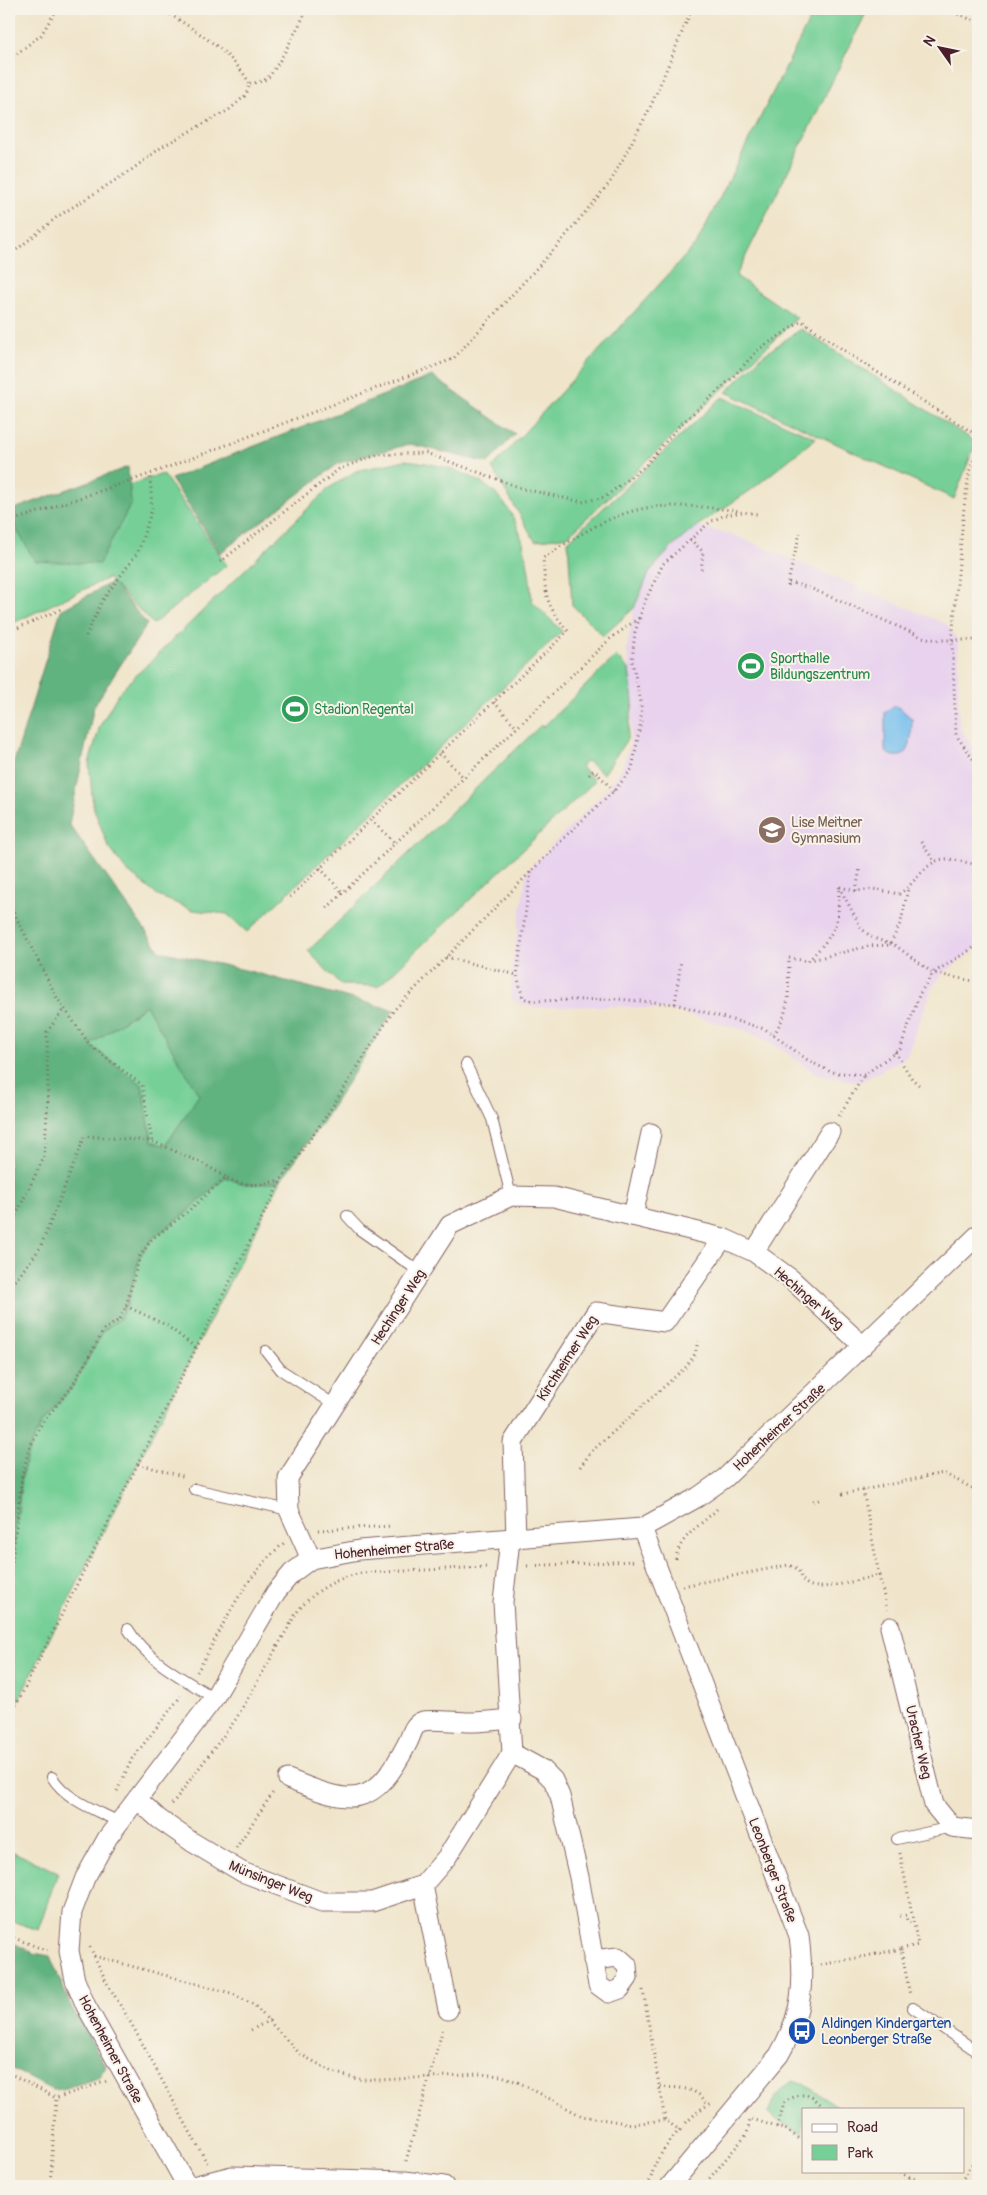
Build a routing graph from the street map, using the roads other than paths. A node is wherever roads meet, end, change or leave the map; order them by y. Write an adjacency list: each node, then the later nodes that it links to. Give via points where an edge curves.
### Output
1 (466, 1064): 4 (lane, via 492,1119)
2 (830, 1132): 9 (street)
3 (651, 1134): 6 (street)
4 (511, 1196): 6 (street, Hechinger Weg, via 554,1197); 10 (street, Hechinger Weg, via 450,1225)
5 (347, 1216): 10 (lane, via 360,1230)
6 (633, 1216): 8 (street, Hechinger Weg)
7 (978, 1235): 11 (street, Hohenheimer Straße)
8 (723, 1238): 9 (street, Hechinger Weg); 17 (street, Kirchheimer Weg, via 665,1322 596,1312 514,1442)
9 (754, 1252): 11 (street, Hechinger Weg, via 791,1279)
10 (420, 1272): 13 (street, Hechinger Weg)
11 (863, 1346): 16 (street, Hohenheimer Straße, via 725,1478)
12 (266, 1351): 13 (lane, via 281,1370)
13 (335, 1405): 15 (street, Hechinger Weg, via 288,1478)
14 (194, 1489): 15 (lane)
15 (289, 1510): 18 (street, Hechinger Weg)
16 (642, 1528): 17 (street, Hohenheimer Straße); 39 (street, Leonberger Straße, via 799,1936 803,1969 796,2018 779,2055)
17 (513, 1539): 18 (street, Hohenheimer Straße, via 359,1550); 22 (street, via 503,1602)
18 (311, 1559): 21 (street, Hohenheimer Straße, via 292,1573 276,1592)
19 (890, 1627): 28 (street, Uracher Weg, via 934,1805)
20 (128, 1629): 21 (lane, via 144,1650)
21 (214, 1698): 26 (street, Hohenheimer Straße)
22 (512, 1719): 23 (street); 25 (street, via 423,1721 412,1729 397,1762 384,1779 355,1799 329,1796)
23 (512, 1752): 31 (street, via 447,1857); 32 (street, via 543,1770 560,1796 579,1877)
24 (52, 1778): 27 (lane, via 67,1795)
25 (288, 1779)
26 (137, 1799): 27 (street, Hohenheimer Straße); 31 (street, Münsinger Weg, via 159,1819 225,1864 322,1902 372,1902)
27 (112, 1819): 36 (street, Hohenheimer Straße, via 77,1895 72,1912 69,1952 75,1980 86,2006)
28 (952, 1827): 29 (street); 30 (lane)
29 (978, 1830)
30 (898, 1839)
31 (423, 1885): 34 (street)
32 (593, 1960): 32 (street, via 598,1984 610,1992 620,1989 628,1978 627,1965 618,1957)
33 (913, 2008): 35 (lane)
34 (448, 2010)
35 (978, 2052)
36 (187, 2186)
37 (192, 2186): 38 (street, via 232,2176 405,2181)
38 (444, 2186)
39 (670, 2186)

